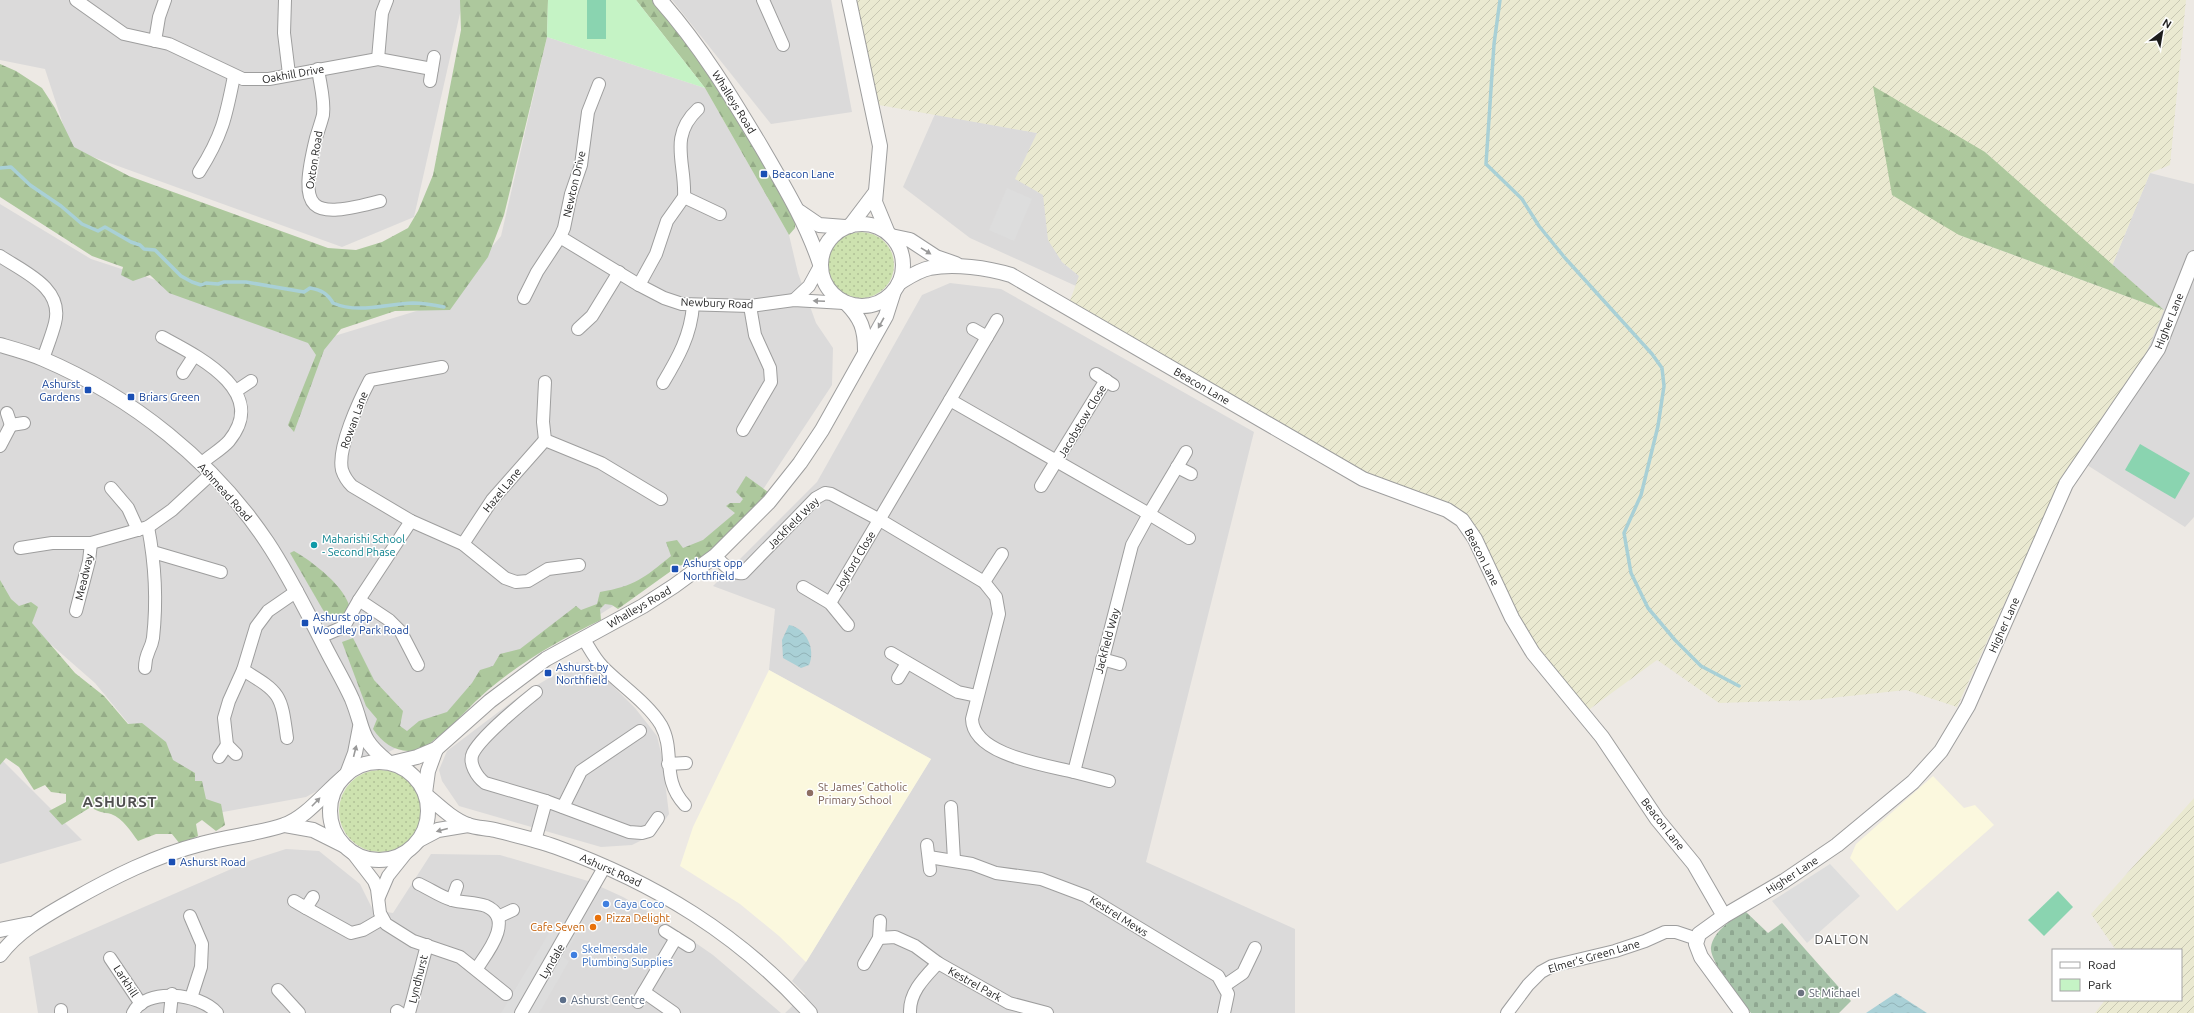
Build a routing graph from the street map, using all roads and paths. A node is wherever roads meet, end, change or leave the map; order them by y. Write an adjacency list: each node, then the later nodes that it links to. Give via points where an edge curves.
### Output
1 (76, 0): 8 (street, Oakhill Drive, via 124,34)
2 (165, 0): 8 (street, via 159,17)
3 (285, 0): 12 (street, via 284,33)
4 (387, 0): 10 (street, via 382,13)
5 (660, 0): 21 (street, Whalleys Road, via 692,39 725,86)
6 (764, 0): 9 (street)
7 (848, 0): 18 (street, via 880,146)
8 (156, 41): 13 (street, Oakhill Drive, via 206,60)
9 (783, 45)
10 (378, 59): 11 (street, Oakhill Drive); 14 (street, Oakhill Drive, via 433,63)
11 (318, 69): 12 (street, Oakhill Drive); 20 (street, Oxton Road, via 323,109 307,190 309,198 320,209 332,211 348,210)
12 (289, 74): 13 (street, Oakhill Drive, via 256,81)
13 (234, 76): 17 (street, via 223,128)
14 (430, 81)
15 (599, 83): 25 (street, Newton Drive, via 588,112 581,166)
16 (699, 108): 19 (street, via 685,123 682,136 680,158)
17 (199, 172)
18 (875, 193): 23 (street); 24 (street, via 877,211)
19 (684, 197): 22 (street); 31 (street, via 667,221 656,254)
20 (380, 201)
21 (799, 211): 23 (street, Whalleys Road, via 820,225); 28 (street, Whalleys Road)
22 (720, 214)
23 (847, 226): 24 (street, via 873,225); 28 (street, via 827,242)
24 (889, 234): 29 (street, Beacon Lane, one-way to 29, via 910,240 936,257); 32 (street, via 903,259 903,271)
25 (560, 237): 30 (street, Newbury Road); 33 (street, Newton Drive, via 537,272)
26 (0, 256): 46 (street, via 40,282 54,301 55,322)
27 (2194, 258): 138 (street, Higher Lane, via 2158,349 2066,484 1968,706 1949,740 1924,772 1837,845 1784,881)
28 (820, 265): 34 (street, via 809,286); 35 (street, via 827,288)
29 (963, 267): 32 (street, Beacon Lane, via 930,268 913,274); 138 (street, Beacon Lane, via 992,269 1011,275 1363,479 1447,510 1462,520 1475,539 1512,618 1529,647 1602,737 1657,819 1694,864)
30 (619, 272): 31 (street, Newbury Road); 40 (street, via 592,316)
31 (639, 285): 36 (street, Newbury Road, via 668,299)
32 (896, 287): 35 (street, via 884,300 872,305); 44 (street, Whalleys Road, one-way to 44, via 886,316)
33 (524, 300)
34 (794, 300): 35 (street, Newbury Road, one-way to 34); 37 (street, Newbury Road)
35 (845, 303): 44 (street, Whalleys Road, via 862,322)
36 (693, 305): 37 (street, Newbury Road); 52 (street, via 692,319 684,344)
37 (750, 306): 58 (street, via 755,335 770,368 771,382)
38 (997, 320): 42 (street)
39 (973, 329): 42 (street)
40 (576, 330)
41 (162, 336): 45 (street)
42 (987, 337): 54 (street)
43 (0, 345): 46 (street, Ashmead Road)
44 (865, 353): 79 (street, Whalleys Road, via 822,430 800,463 772,499)
45 (194, 356): 48 (street); 53 (street, via 223,376)
46 (43, 359): 64 (street, Ashmead Road, via 112,394 154,423)
47 (442, 367): 71 (street, Rowan Lane, via 370,380 358,402 342,454 342,471 352,486)
48 (183, 373)
49 (1105, 380): 62 (street, Jacobstow Close)
50 (251, 381): 53 (street)
51 (545, 382): 59 (street)
52 (662, 383)
53 (236, 390): 64 (street, via 241,408 238,425)
54 (950, 400): 62 (street); 70 (street)
55 (7, 413): 57 (street)
56 (24, 423): 57 (street)
57 (11, 425): 60 (street)
58 (742, 431)
59 (545, 440): 68 (street, via 601,463); 75 (street, Hazel Lane, via 492,500)
60 (0, 446)
61 (1186, 452): 63 (street, Jackfield Way)
62 (1057, 462): 66 (street); 69 (street)
63 (1177, 466): 65 (street); 69 (street, Jackfield Way)
64 (206, 469): 72 (street, via 172,510); 84 (street, Ashmead Road, via 239,505 267,542)
65 (1191, 474)
66 (1041, 486)
67 (111, 488): 72 (street)
68 (661, 498)
69 (1149, 514): 73 (street); 92 (street, Jackfield Way, via 1132,545)
70 (880, 520): 79 (street, Jackfield Way, via 836,496 825,493 816,498 743,573 738,574 730,570); 82 (street, Jackfield Way); 86 (street, Joyford Close)
71 (411, 521): 75 (street); 85 (street)
72 (143, 529): 74 (street); 77 (street)
73 (1189, 538)
74 (91, 543): 76 (street, via 52,543); 87 (street, Meadway)
75 (464, 544): 80 (street, via 505,578 516,582 528,581 548,569)
76 (20, 548)
77 (153, 552): 81 (street); 96 (street, via 156,600 153,640 145,656)
78 (1002, 554): 82 (street)
79 (715, 556): 90 (street, Whalleys Road, via 674,586)
80 (579, 565)
81 (221, 572)
82 (984, 582): 100 (street, Jackfield Way, via 996,597 999,614)
83 (803, 587): 86 (street, Joyford Close)
84 (297, 591): 89 (street, Ashmead Road); 97 (street, via 268,611 256,627)
85 (359, 600): 89 (street, via 341,628); 95 (street, via 402,632)
86 (830, 603): 88 (street, Joyford Close)
87 (76, 611)
88 (848, 625)
89 (320, 637): 101 (street, Ashmead Road, via 352,701)
90 (583, 638): 105 (street, Whalleys Road, via 546,659 490,701); 110 (street, via 600,665 658,720 664,733)
91 (891, 653): 93 (street)
92 (1102, 659): 94 (street); 111 (street, Jackfield Way)
93 (907, 663): 98 (street); 100 (street, via 958,692)
94 (1120, 664)
95 (418, 665)
96 (145, 668)
97 (243, 670): 103 (street, via 271,687 282,703); 104 (street, via 224,718)
98 (898, 678)
99 (536, 692): 115 (street, via 504,719 474,751 472,758 478,777 485,783)
100 (977, 696): 111 (street, Jackfield Way, via 972,726 980,738 1011,756)
101 (360, 727): 108 (street, Ashmead Road, via 371,748); 112 (street, Ashmead Road, one-way to 101, via 355,753)
102 (640, 731): 118 (street, via 580,771)
103 (287, 738)
104 (227, 745): 106 (street); 107 (street)
105 (436, 750): 108 (street, Whalleys Road); 114 (street, Whalleys Road, via 428,771)
106 (236, 754)
107 (219, 758)
108 (390, 763): 112 (street, via 374,762 360,766); 114 (street, via 405,769 417,779)
109 (686, 763): 110 (street)
110 (668, 764): 116 (street, via 673,789)
111 (1074, 772): 113 (street, Jackfield Way)
112 (346, 775): 120 (street, one-way to 112, via 306,812); 124 (street, via 335,789 331,804 331,820 336,835)
113 (1109, 781)
114 (426, 794): 121 (street, Ashurst Road, via 446,812); 122 (street, via 426,827)
115 (546, 801): 118 (street); 123 (street)
116 (685, 805)
117 (950, 807): 126 (street)
118 (563, 808): 119 (street, via 629,832 649,831)
119 (658, 818)
120 (285, 825): 124 (street, via 313,830); 142 (street, via 199,844 141,864)
121 (468, 825): 122 (street, Ashurst Road, one-way to 122, via 438,830); 123 (street, Ashurst Road)
122 (419, 840): 125 (street)
123 (535, 841): 127 (street, Ashurst Road)
124 (348, 849): 125 (street, via 364,858 379,860 394,858); 132 (street, via 374,881)
125 (408, 851): 132 (street, via 388,876)
126 (954, 860): 128 (street, Kestrel Mews, via 928,851); 156 (street, Kestrel Mews, via 996,873 1041,879 1086,896 1218,976)
127 (605, 866): 167 (street, Lyndale); 169 (street, Ashurst Road, via 656,890 735,942 777,979)
128 (930, 870)
129 (420, 884): 133 (street)
130 (457, 886): 133 (street)
131 (313, 897): 135 (street)
132 (379, 897): 140 (street, via 378,905)
133 (452, 900): 139 (street, via 486,907)
134 (294, 901): 135 (street)
135 (306, 908): 140 (street, via 351,933 364,930)
136 (513, 910): 139 (street)
137 (190, 916): 160 (street, via 202,944 200,967)
138 (1724, 916): 147 (street, via 1702,931)
139 (498, 917): 155 (street, via 496,938)
140 (382, 919): 148 (street, Lyndhurst, via 397,932)
141 (880, 921): 146 (street)
142 (32, 924): 143 (street); 151 (street, via 16,936)
143 (0, 930)
144 (665, 931): 145 (street)
145 (676, 938): 149 (street); 168 (street, via 641,997)
146 (879, 938): 153 (street, Kestrel Park, via 896,937 915,946); 154 (street)
147 (1697, 939): 172 (street, Elmer's Green Lane, via 1676,932 1665,932 1616,951 1552,966 1541,972 1528,985); 173 (street, via 1701,957)
148 (427, 945): 155 (street, Lyndhurst, via 460,957); 166 (street, Lyndhurst)
149 (688, 946)
150 (1255, 948): 156 (street, via 1243,973)
151 (0, 955)
152 (110, 958): 161 (street, Larkhill)
153 (938, 963): 162 (street, Kestrel Park, via 1009,1003); 170 (street, Kestrel Park, via 919,983 910,1004)
154 (864, 964)
155 (476, 968): 159 (street, Lyndhurst)
156 (1224, 986): 171 (street, via 1228,994)
157 (278, 990): 165 (street)
158 (172, 994): 160 (street); 161 (street, Larkhill); 163 (street)
159 (506, 994)
160 (190, 998): 164 (street, via 212,1008)
161 (137, 1008)
162 (1039, 1012)
163 (170, 1013)
164 (216, 1013)
165 (299, 1013)
166 (409, 1013)
167 (521, 1013)
168 (674, 1013)
169 (810, 1013)
170 (910, 1013)
171 (1224, 1013)
172 (1507, 1013)
173 (1742, 1013)

